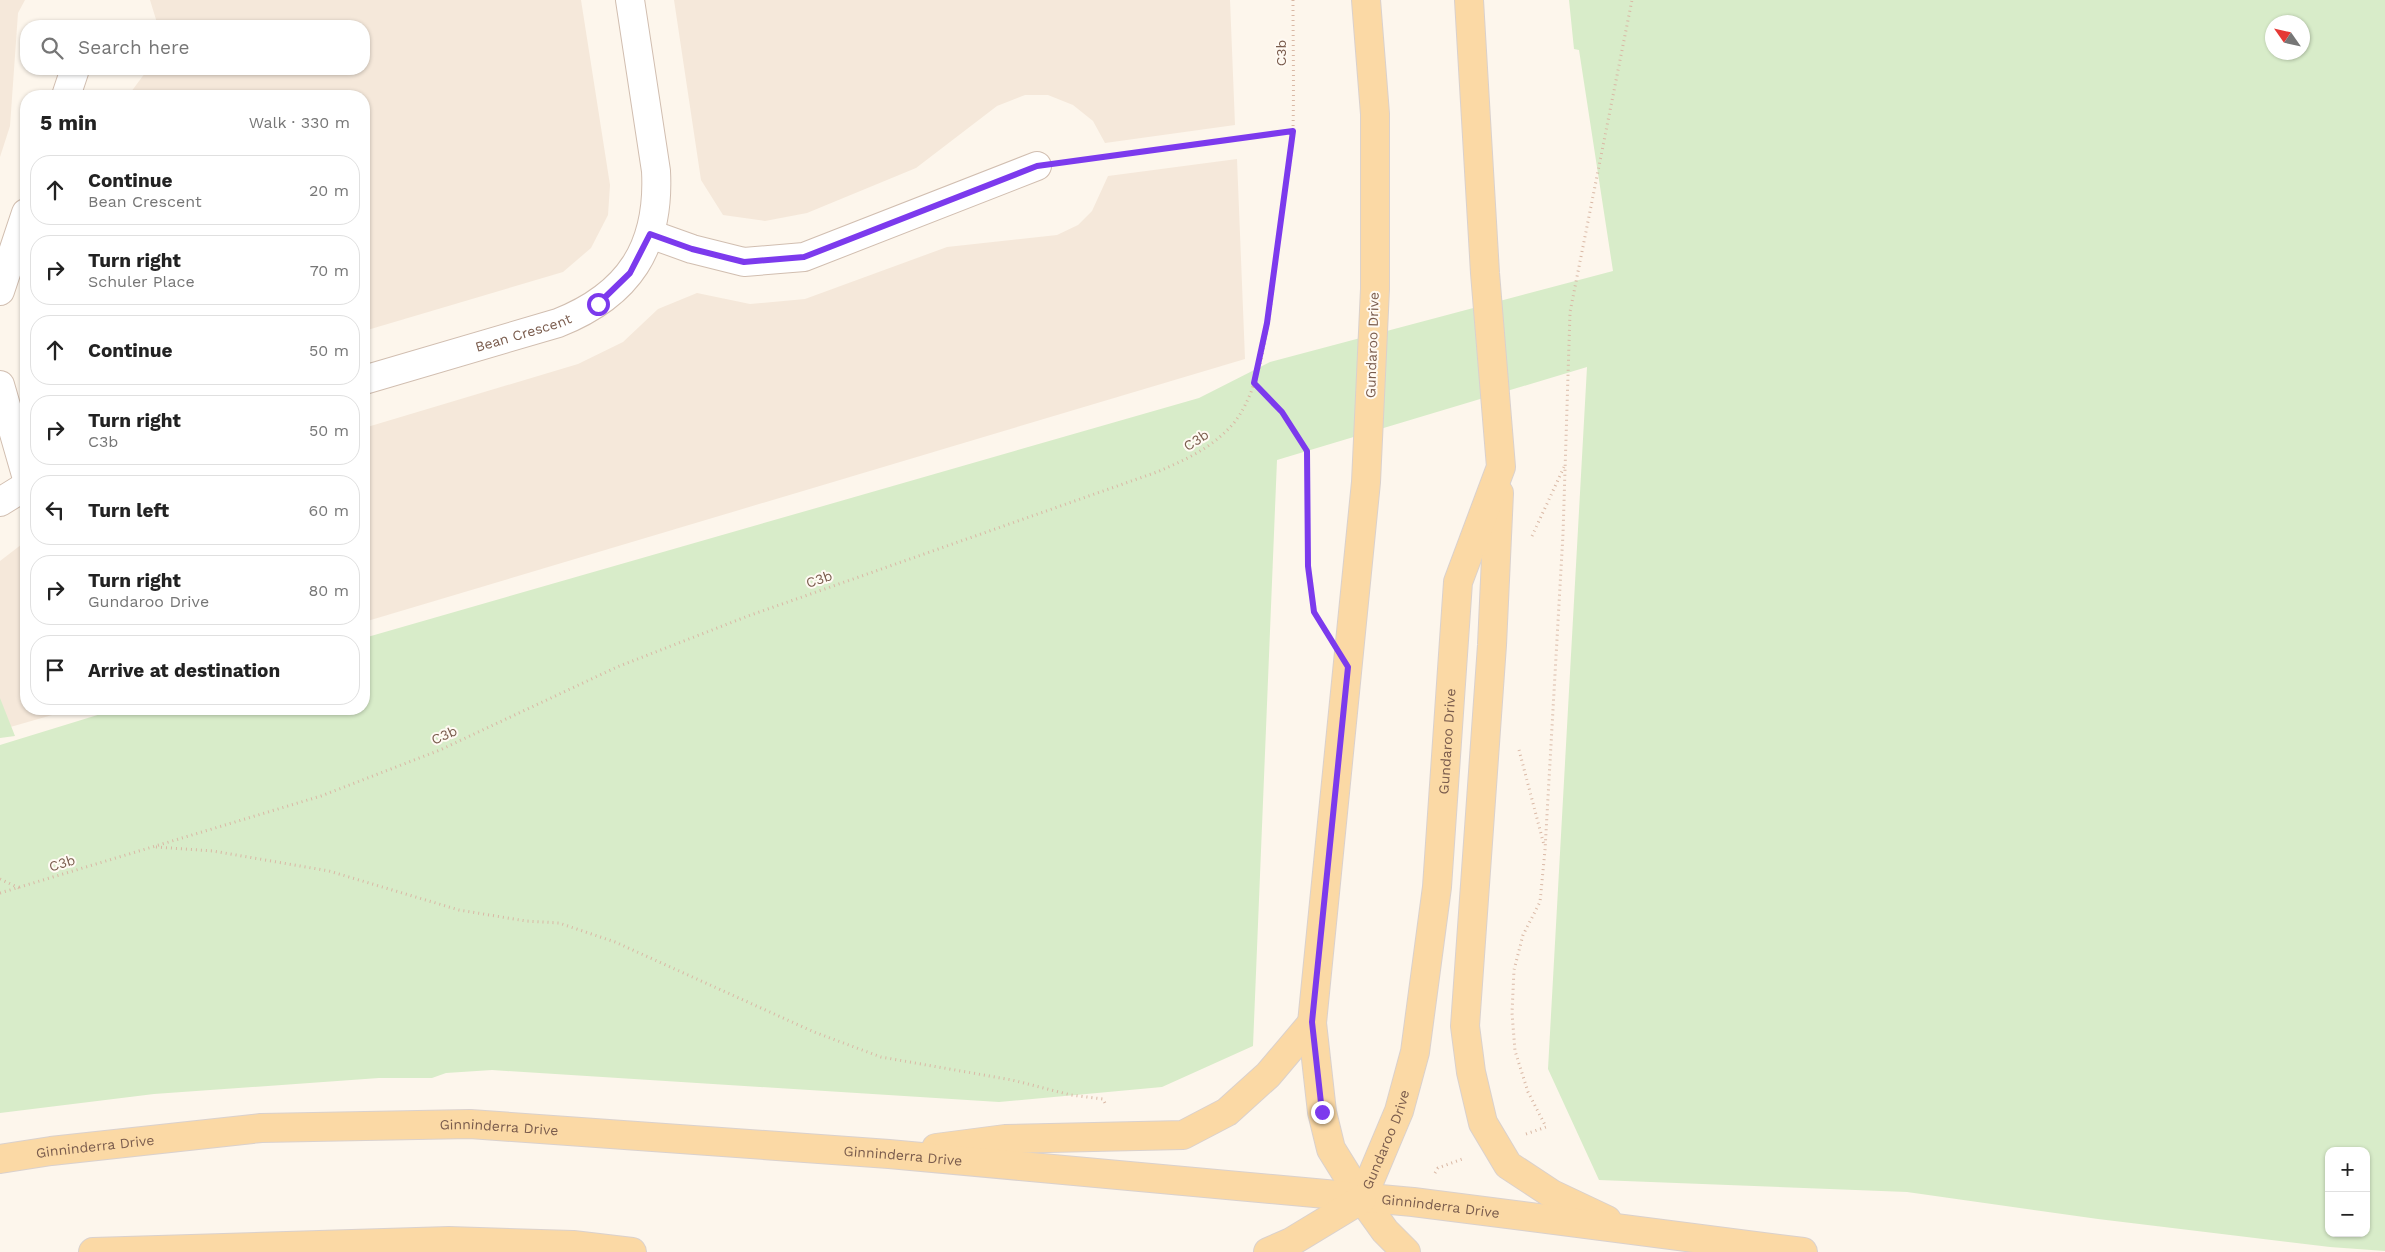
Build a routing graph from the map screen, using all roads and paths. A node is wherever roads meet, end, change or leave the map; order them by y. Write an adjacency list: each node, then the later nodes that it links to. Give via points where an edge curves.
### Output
1 (630, 0): 11 (street, Bean Crescent, via 656,171 655,214)
2 (1293, 0): 8 (path, C3b)
3 (1366, 0): 20 (main road, Gundaroo Drive, via 1375,114 1375,289 1366,482)
4 (1468, 0): 17 (main road, Gundaroo Drive)
5 (1632, 0): 26 (path, via 1570,312 1563,534 1545,850 1540,902 1523,936 1514,970 1512,1014 1515,1051 1528,1092)
6 (73, 75): 7 (street)
7 (68, 90)
8 (1293, 131): 9 (path); 14 (path, C3b, via 1267,323)
9 (1037, 166): 11 (street, via 804,257 744,262)
10 (20, 231): 12 (street)
11 (650, 234): 13 (street, Bean Crescent, via 630,273 598,304 579,315)
12 (0, 291)
13 (370, 378)
14 (1254, 383): 20 (path, via 1282,412 1307,451 1308,566 1314,612); 21 (path, C3b, via 1234,423 1213,444 1187,459 748,616 617,667 440,750 321,796)
15 (0, 385): 16 (street)
16 (20, 454)
17 (1501, 467): 30 (main road, Gundaroo Drive, via 1458,582 1437,887 1415,1052 1399,1111); 31 (main road, via 1465,1026 1471,1072 1483,1123 1508,1165 1552,1194)
18 (20, 490): 19 (street)
19 (0, 502)
20 (1348, 667): 25 (main road, Gundaroo Drive)
21 (153, 847): 23 (path, C3b); 27 (path, via 213,851 329,871 459,910 559,924 615,942 814,1032 881,1057 1103,1099)
22 (0, 879): 23 (path)
23 (19, 888): 24 (path, C3b)
24 (0, 893)
25 (1312, 1022): 27 (main road, via 1268,1075 1227,1112 1182,1135); 30 (main road, Gundaroo Drive, via 1322,1112 1331,1149)
26 (1546, 1127)
27 (1117, 1136): 28 (main road, via 1005,1139)
28 (889, 1154): 29 (main road, Ginninderra Drive, via 470,1124 260,1128); 30 (main road, Ginninderra Drive)
29 (0, 1159)
30 (1362, 1198): 31 (main road, Ginninderra Drive); 34 (main road, via 1292,1242); 35 (main road, via 1385,1231)
31 (1631, 1231): 36 (main road, Ginninderra Drive)
32 (93, 1252): 33 (main road, via 449,1241 573,1245)
33 (632, 1252)
34 (1268, 1252)
35 (1406, 1252)
36 (1803, 1252)

